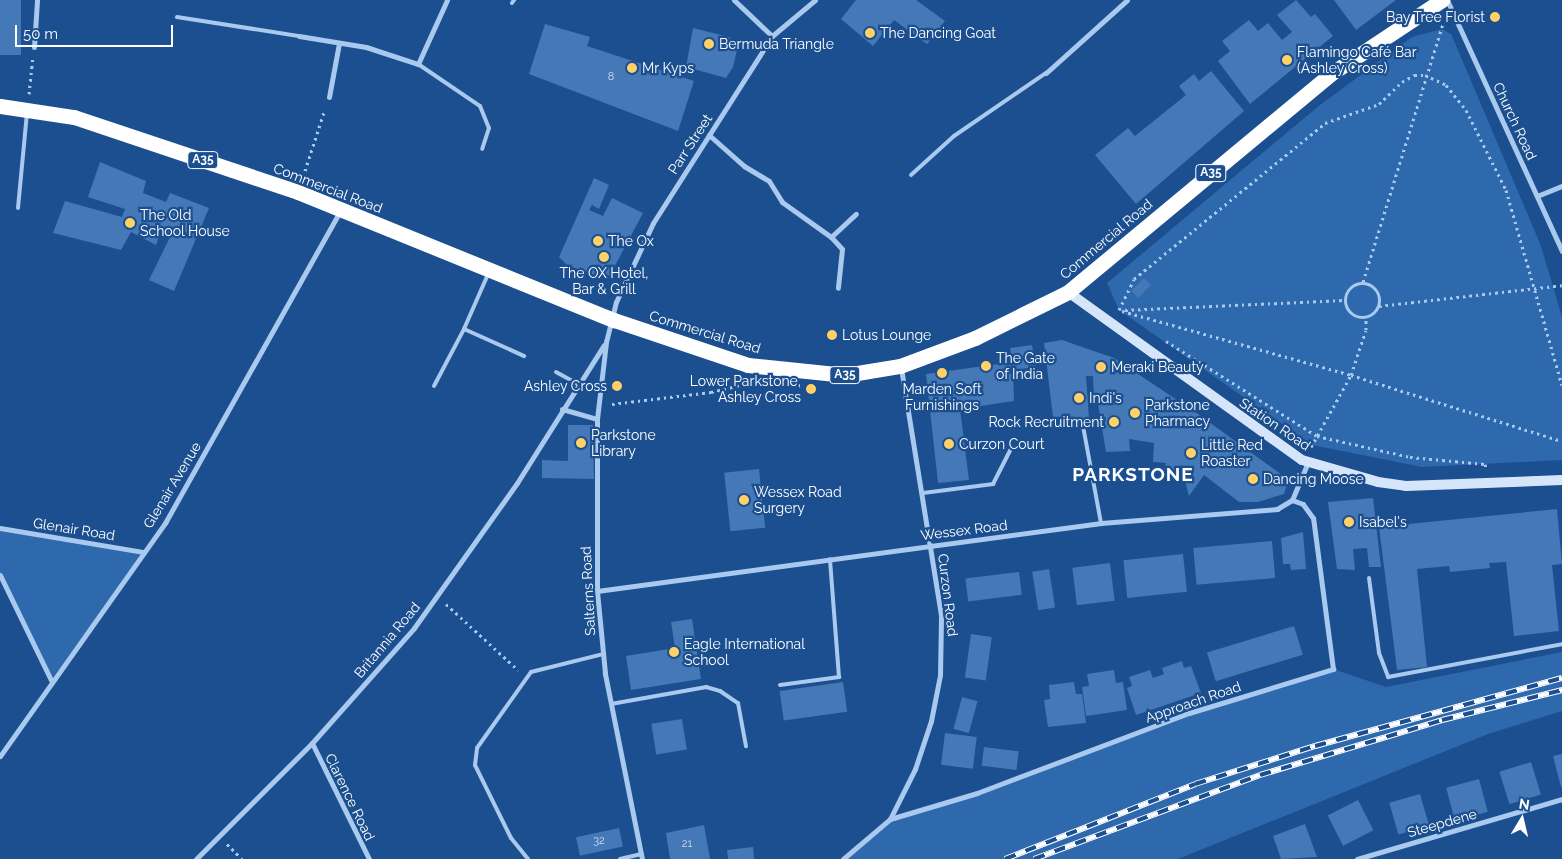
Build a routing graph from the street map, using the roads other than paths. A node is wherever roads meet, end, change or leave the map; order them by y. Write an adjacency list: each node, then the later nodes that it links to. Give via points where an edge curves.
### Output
1 (37, 0): 12 (street)
2 (447, 0): 13 (street)
3 (734, 0): 10 (street)
4 (816, 0): 10 (street, Parr Street)
5 (1127, 0): 14 (street)
6 (1442, 0): 30 (highway, Commercial Road / A35, via 1330,74)
7 (1447, 0): 22 (street, Church Road)
8 (177, 17): 9 (lane)
9 (299, 36): 11 (street)
10 (772, 36): 18 (street, Parr Street)
11 (339, 42): 13 (street); 15 (street)
12 (34, 47)
13 (418, 64): 19 (lane, via 480,106 489,128)
14 (1046, 73): 20 (lane, via 954,136)
15 (329, 97)
16 (0, 106): 17 (highway, Commercial Road / A35)
17 (28, 108): 23 (lane); 24 (highway, Commercial Road / A35, via 74,117 298,192)
18 (709, 136): 26 (street, via 744,166 769,181 782,202); 31 (street, Parr Street, via 653,223 616,302)
19 (482, 149)
20 (911, 175)
21 (1562, 186): 22 (street)
22 (1537, 196): 27 (street, Church Road)
23 (18, 208)
24 (341, 210): 28 (highway, Commercial Road / A35); 50 (street, Glenair Avenue, via 166,523)
25 (856, 214): 26 (street)
26 (831, 237): 29 (street, via 842,249)
27 (1562, 251)
28 (490, 270): 31 (highway, Commercial Road / A35); 32 (lane)
29 (838, 288)
30 (1068, 292): 35 (highway, Commercial Road / A35, via 975,338); 43 (street, Station Road)
31 (614, 320): 33 (street, Salterns Road); 35 (highway, Commercial Road / A35, via 748,365 845,374)
32 (464, 329): 34 (lane); 38 (lane)
33 (606, 342): 37 (street, Britannia Road); 40 (street, Salterns Road)
34 (524, 356)
35 (900, 366): 45 (street, Curzon Road)
36 (556, 372): 37 (lane)
37 (578, 384): 39 (street, Britannia Road)
38 (434, 386)
39 (562, 409): 40 (street); 60 (street, Britannia Road, via 517,483 414,628)
40 (597, 419): 54 (street, Salterns Road)
41 (1084, 426): 47 (lane)
42 (1011, 449): 45 (lane, via 993,484)
43 (1305, 461): 44 (street, Station Road, via 1378,482 1406,486); 46 (street)
44 (1562, 480)
45 (923, 493): 49 (street, Curzon Road)
46 (1292, 500): 47 (street, Wessex Road, via 1278,509); 64 (street, Approach Road, via 1303,504 1313,518 1333,669 1189,714 978,793)
47 (1101, 523): 49 (street, Wessex Road)
48 (0, 528): 50 (street, Glenair Road)
49 (931, 545): 51 (street, Wessex Road); 64 (street, Curzon Road, via 942,624 940,675 923,745)
50 (144, 552): 57 (street, Glenair Avenue)
51 (830, 559): 54 (street, Wessex Road); 58 (lane, via 839,676)
52 (0, 576): 57 (street)
53 (1368, 578): 55 (lane, via 1379,653 1388,677)
54 (597, 591): 56 (street, Salterns Road)
55 (1562, 644)
56 (603, 654): 59 (street, Salterns Road); 68 (lane, via 530,672 477,748 475,765 511,838)
57 (51, 680): 62 (street, Glenair Avenue)
58 (780, 685)
59 (611, 704): 61 (lane, via 706,687 720,691 738,703); 65 (street, Salterns Road)
60 (312, 744): 66 (street, Britannia Road); 67 (street, Clarence Road)
61 (746, 746)
62 (0, 756)
63 (1562, 799): 71 (street, Steepdene)
64 (890, 819): 70 (street, Curzon Road)
65 (641, 857): 69 (lane)
66 (196, 859)
67 (369, 859)
68 (528, 859)
69 (620, 859)
70 (843, 859)
71 (1357, 859)

